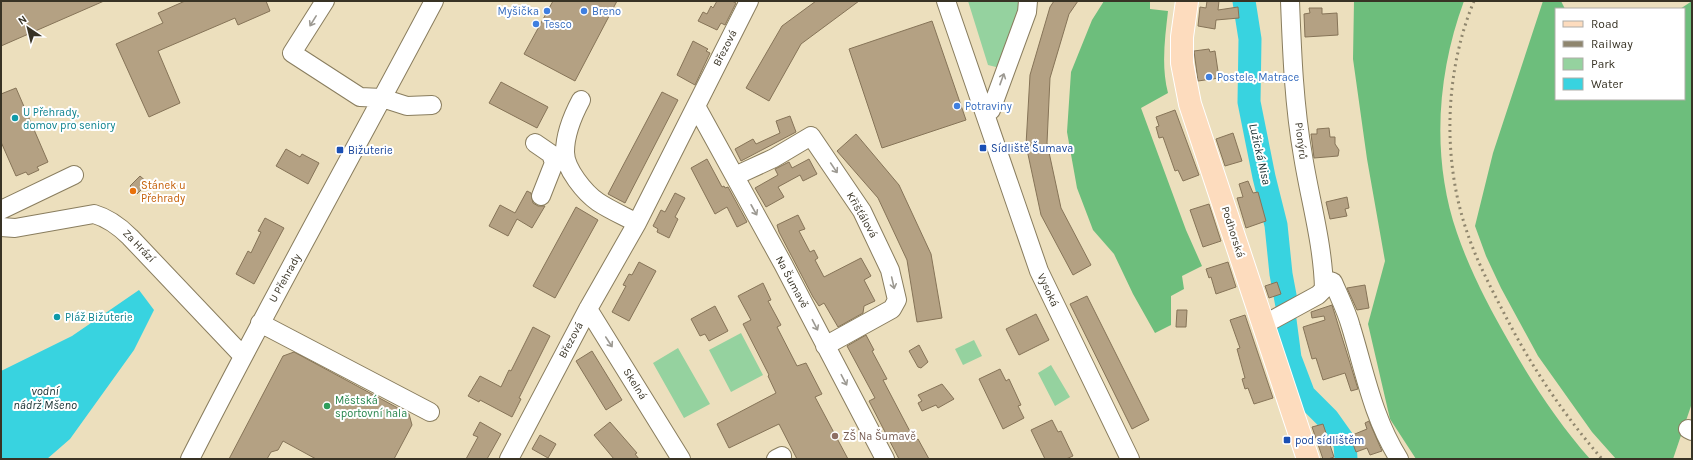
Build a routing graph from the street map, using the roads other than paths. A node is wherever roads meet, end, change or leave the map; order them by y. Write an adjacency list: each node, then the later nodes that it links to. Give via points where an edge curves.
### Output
1 (325, 1): 8 (street, one-way to 8, via 292,53 360,97)
2 (434, 1): 8 (street, U Přehrady)
3 (749, 1): 11 (street, Březová)
4 (946, 1): 12 (street, Vysoká)
5 (1028, 1): 12 (street, one-way to 5, via 991,110 1027,12)
6 (1187, 1): 23 (main road, Podhorská, via 1182,37 1182,63 1190,104)
7 (1290, 1): 20 (street, Pionýrů, via 1302,155)
8 (382, 98): 10 (street, via 407,106); 22 (street, U Přehrady)
9 (581, 100): 18 (street, via 568,133 565,154 572,173 582,188 598,202)
10 (432, 105)
11 (696, 106): 15 (street, Na Šumavě); 18 (street, Březová)
12 (986, 114): 31 (street, Vysoká, via 1039,271)
13 (535, 143): 16 (street, via 551,154 554,163)
14 (74, 175): 17 (street)
15 (735, 176): 24 (street, Na Šumavě, one-way to 24); 24 (street, Křišťálová, one-way to 24, via 774,158 811,136 862,211 890,270 897,300 892,309)
16 (541, 196)
17 (1, 210)
18 (637, 223): 21 (street, Březová)
19 (1, 227): 25 (street, Za Hrází, via 14,228 94,214 103,216 122,229)
20 (1324, 279): 23 (street, Pionýrů, via 1324,289 1318,295); 33 (street, via 1333,282 1351,326 1358,357 1386,439)
21 (588, 310): 28 (street, Březová); 29 (street, Skelná, one-way to 29)
22 (260, 323): 25 (street, U Přehrady); 26 (street)
23 (1263, 325): 32 (main road, Podhorská)
24 (825, 346): 30 (street, Na Šumavě, one-way to 30)
25 (242, 355): 27 (street, U Přehrady)
26 (430, 412)
27 (190, 459)
28 (509, 459)
29 (681, 459)
30 (885, 459)
31 (1130, 459)
32 (1308, 459)
33 (1399, 459)

